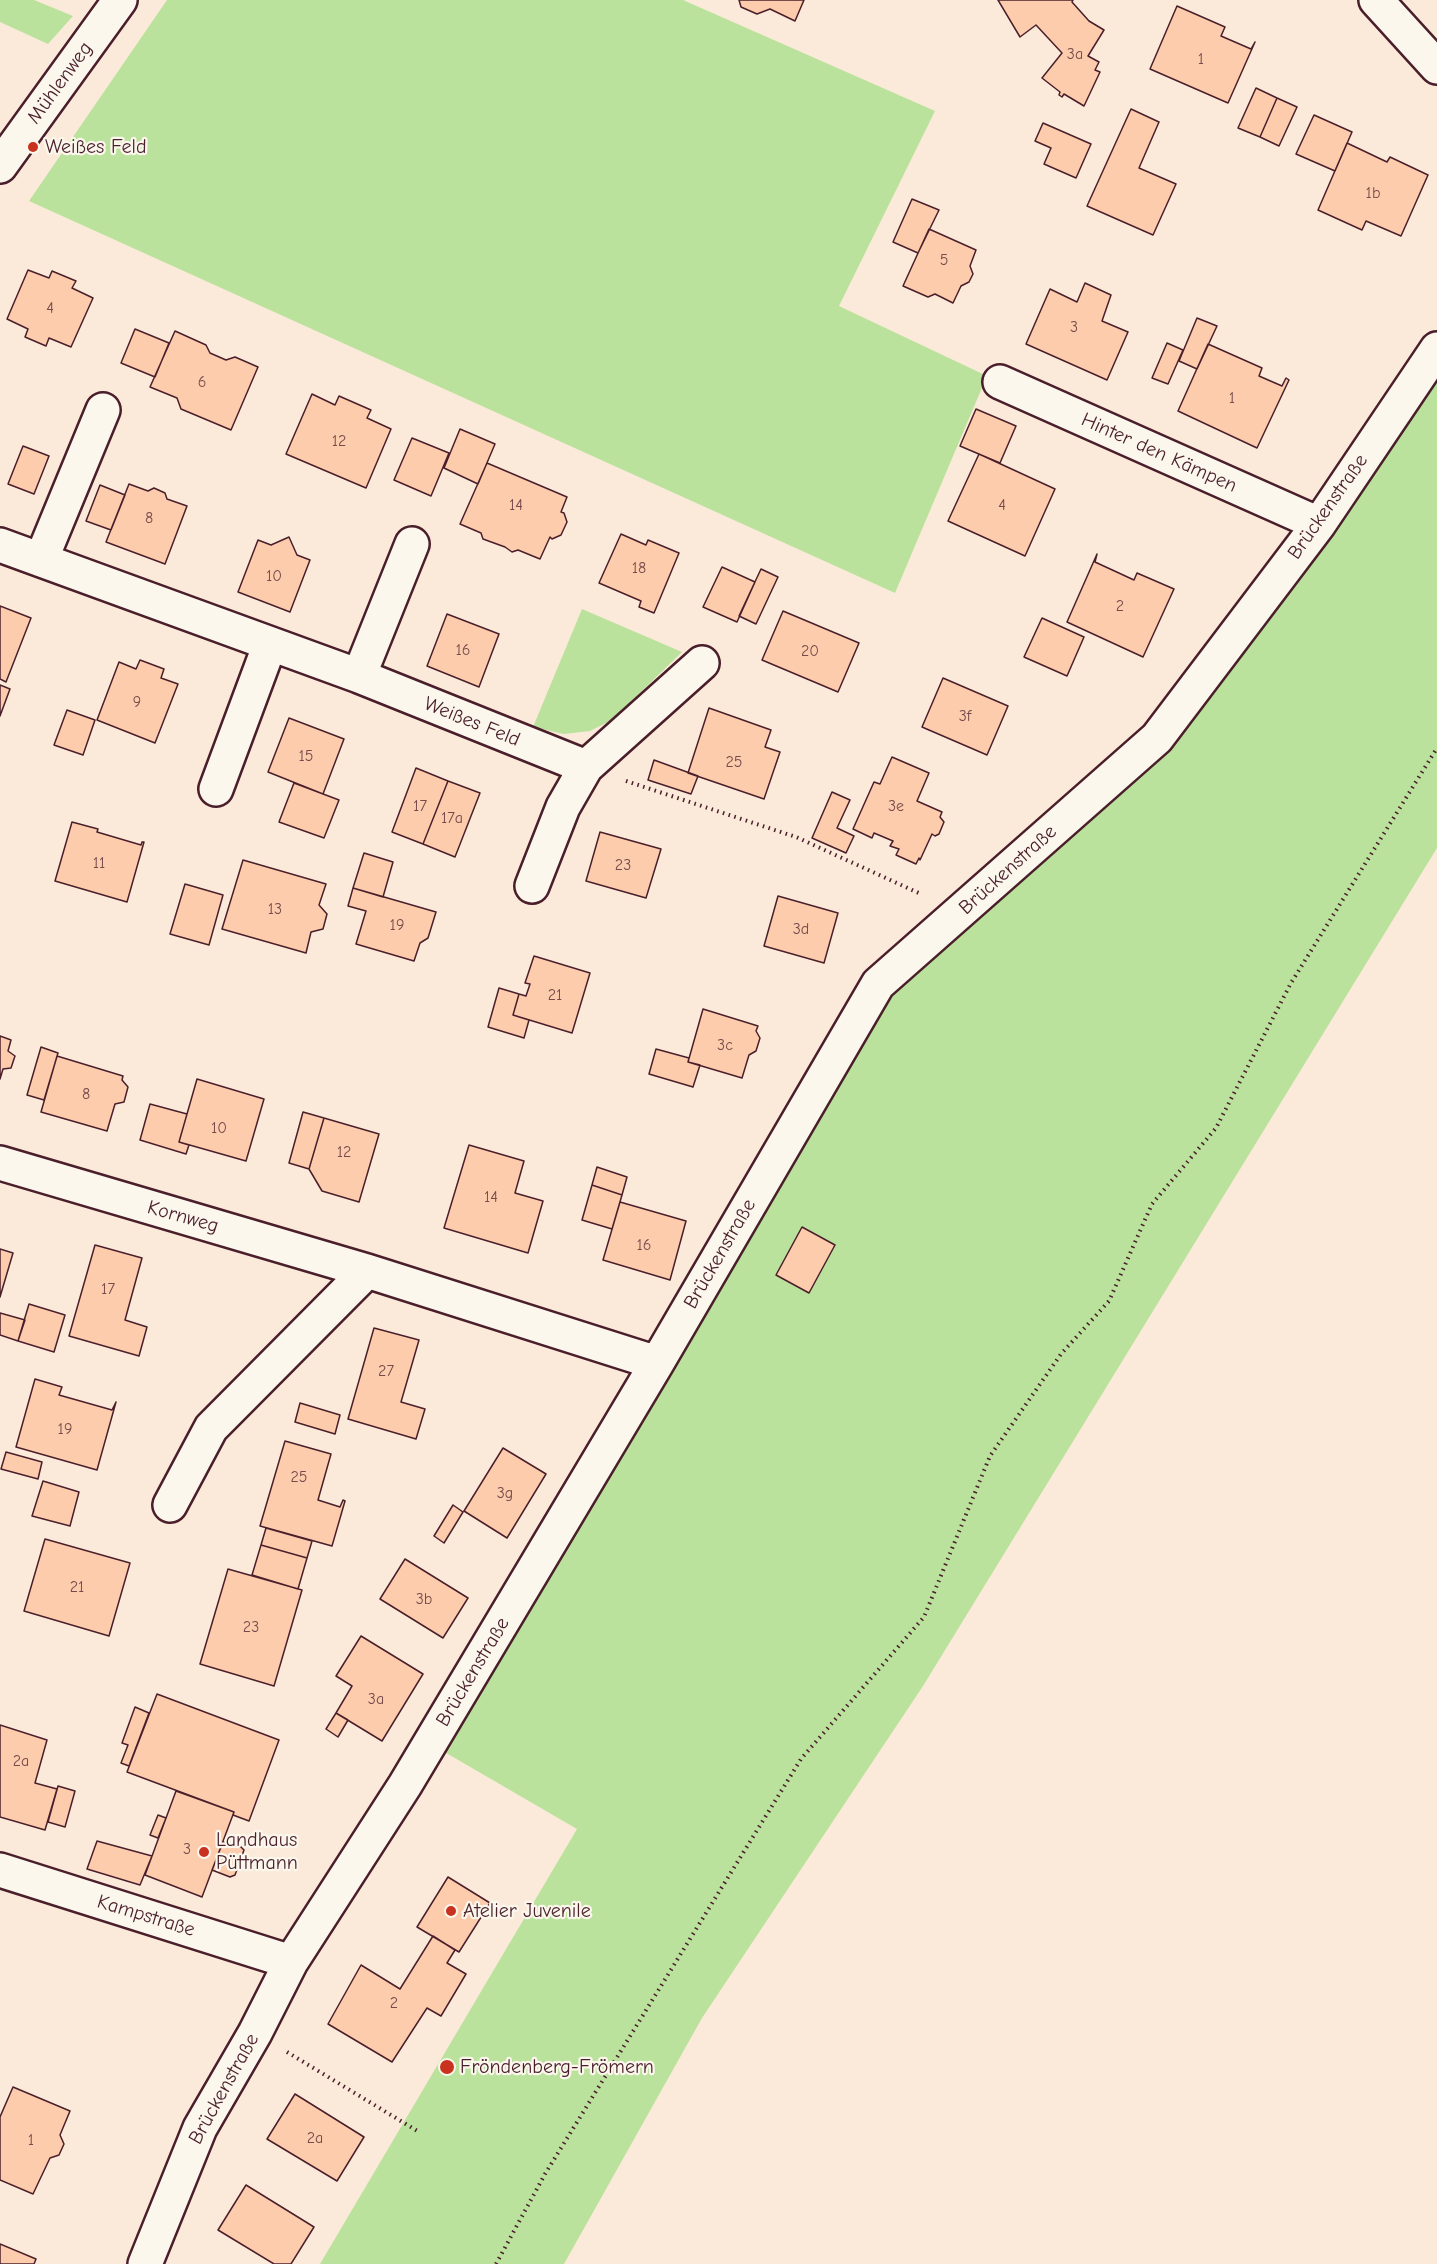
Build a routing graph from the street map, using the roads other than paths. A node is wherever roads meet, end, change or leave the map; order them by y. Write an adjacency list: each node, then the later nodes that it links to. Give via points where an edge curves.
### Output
1 (120, 0): 4 (street, Mühlenweg)
2 (1376, 0): 3 (street)
3 (1437, 67)
4 (0, 166)
5 (1437, 349): 8 (street, Brückenstraße)
6 (1000, 382): 8 (street, Hinter den Kämpen)
7 (103, 410): 11 (street)
8 (1319, 524): 20 (street, Brückenstraße, via 1157,738 878,984)
9 (0, 544): 11 (street, Weißes Feld)
10 (412, 544): 14 (street)
11 (41, 560): 12 (street, Weißes Feld)
12 (270, 644): 14 (street, Weißes Feld); 16 (street)
13 (702, 663): 15 (street)
14 (359, 676): 15 (street, Weißes Feld)
15 (585, 767): 17 (street, via 563,807)
16 (216, 789)
17 (532, 886)
18 (0, 1163): 19 (street, Kornweg)
19 (367, 1271): 20 (street, Kornweg); 21 (street, via 211,1428)
20 (657, 1362): 23 (street, Brückenstraße, via 405,1785)
21 (170, 1505)
22 (0, 1870): 23 (street, Kampstraße)
23 (291, 1962): 24 (street, Brückenstraße, via 200,2128)
24 (145, 2264)

